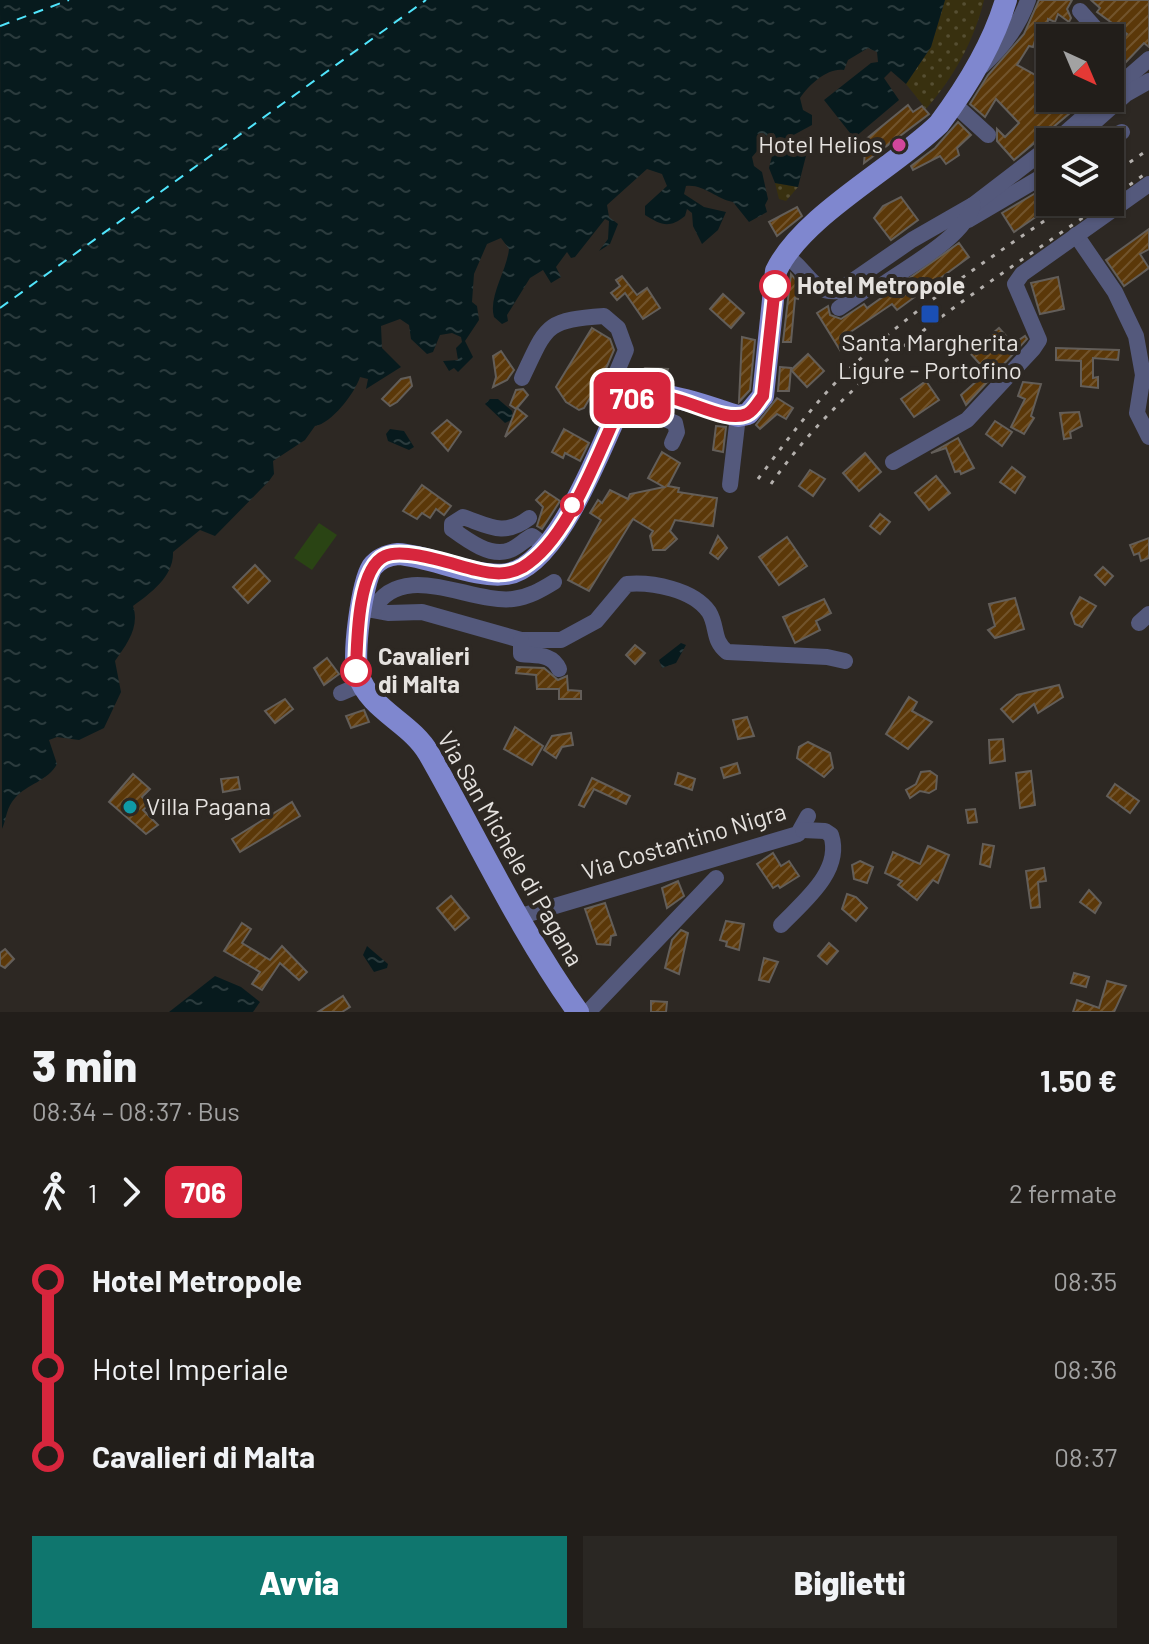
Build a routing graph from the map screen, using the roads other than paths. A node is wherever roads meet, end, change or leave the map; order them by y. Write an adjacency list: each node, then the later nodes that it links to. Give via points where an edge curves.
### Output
1 (1006, 0): 6 (main road)
2 (1028, 0): 6 (street, via 1001,47)
3 (1080, 11): 4 (street)
4 (1092, 24)
5 (1149, 59): 7 (street)
6 (974, 69): 9 (main road)
7 (1124, 81)
8 (1149, 81): 12 (street)
9 (954, 104): 13 (street); 19 (main road, via 920,142 815,224)
10 (1089, 112): 11 (street)
11 (1070, 128)
12 (1088, 128)
13 (988, 135)
14 (1036, 157): 17 (street)
15 (1036, 179): 17 (street)
16 (1149, 184): 18 (street)
17 (970, 213): 19 (street, via 912,240 838,291 828,293 815,286 796,261); 20 (street, via 878,288 870,287)
18 (1076, 235): 24 (street, via 1115,292 1136,336 1143,375 1137,413); 26 (street, via 1042,256 1015,284 1037,331 1033,349 967,420)
19 (784, 255): 23 (main road, via 776,271 763,396 748,414)
20 (839, 308)
21 (522, 378): 22 (street, via 551,326 604,316 618,328 626,350 607,395)
22 (626, 403): 23 (main road, via 655,395); 25 (street, via 675,423); 29 (main road)
23 (738, 416): 27 (street)
24 (1149, 437)
25 (672, 443)
26 (893, 462)
27 (730, 485)
28 (529, 518): 29 (street, via 496,530 463,517 452,529 488,550 508,552 532,536)
29 (547, 547): 31 (main road, via 507,574 409,555 385,556 374,564)
30 (554, 582): 31 (street, via 513,599 443,587 400,588)
31 (366, 602): 32 (street, via 388,613 422,612); 35 (main road, via 356,671)
32 (521, 640): 33 (street, via 569,638 596,621 627,584 640,583 661,585 700,603 711,618 717,643 727,652); 34 (street, via 521,654 549,657)
33 (845, 661)
34 (559, 669)
35 (362, 684): 36 (street); 38 (main road, Via San Michele di Pagana, via 429,754)
36 (341, 693)
37 (716, 878): 41 (street)
38 (518, 917): 39 (street, Via Costantino Nigra, via 806,823 831,835 833,854 820,883); 40 (main road, Via San Michele di Pagana)
39 (781, 925)
40 (578, 1012)
41 (588, 1012)

